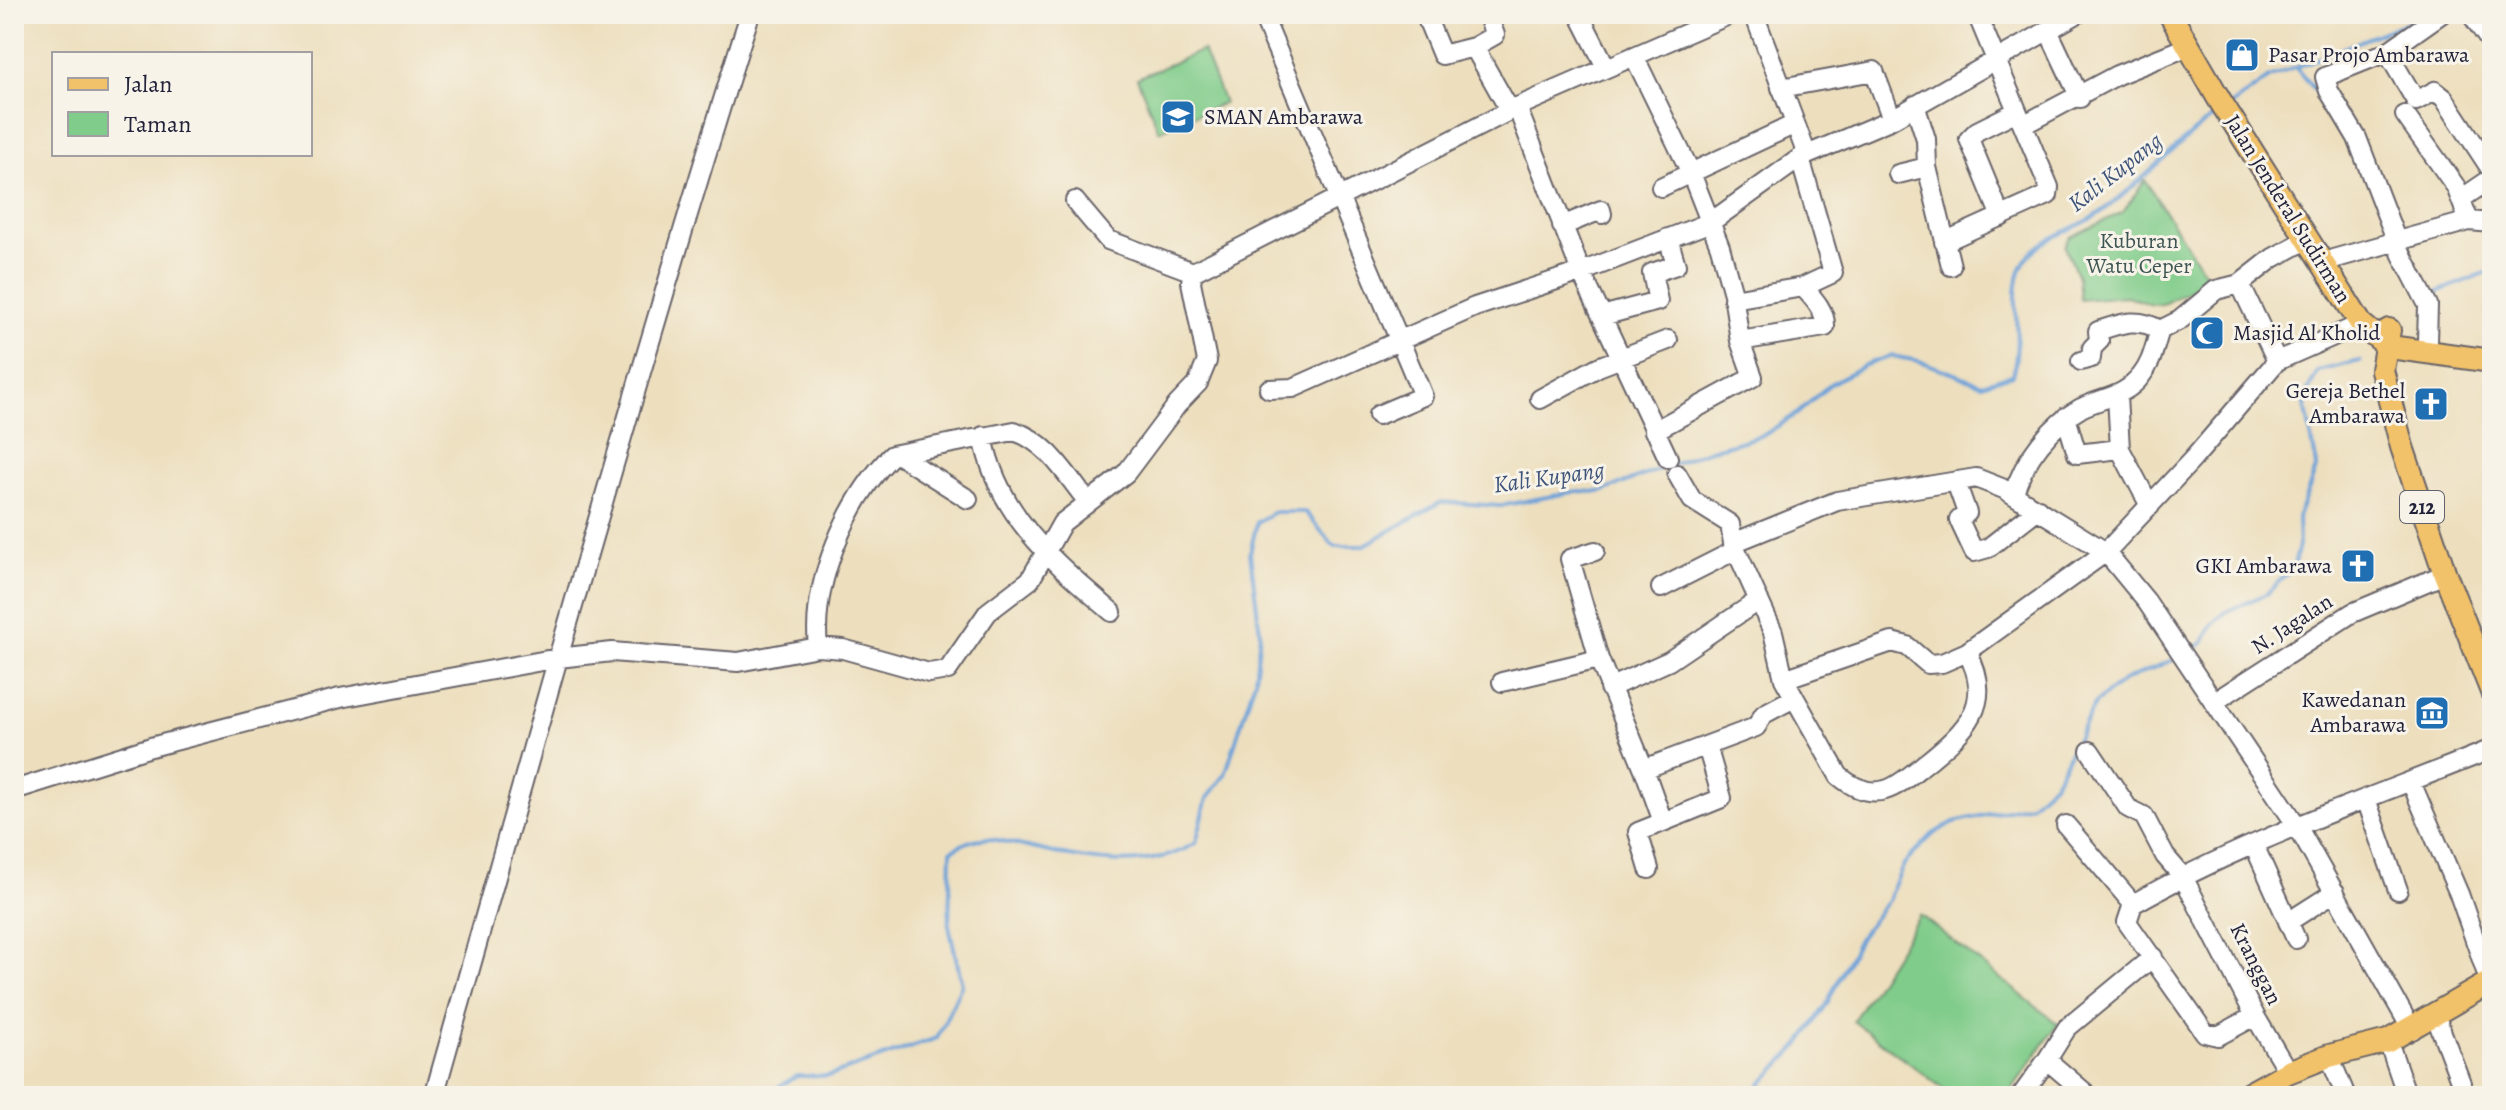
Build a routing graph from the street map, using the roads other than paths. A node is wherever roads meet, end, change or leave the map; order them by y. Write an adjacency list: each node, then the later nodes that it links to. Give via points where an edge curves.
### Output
1 (750, 14): 98 (street)
2 (1262, 14): 40 (street)
3 (1425, 14): 18 (street, via 1442,55)
4 (1487, 14): 18 (street, via 1495,35)
5 (1579, 14): 22 (street)
6 (1731, 14): 14 (street)
7 (1754, 14): 23 (street)
8 (1977, 14): 21 (street)
9 (2077, 14): 15 (street)
10 (2170, 14): 17 (main road, Jalan Jenderal Sudirman)
11 (2182, 14): 24 (main road, Jalan Jenderal Sudirman)
12 (2441, 14): 19 (street)
13 (2471, 14): 16 (street)
14 (1703, 19): 20 (street)
15 (2048, 30): 21 (street); 25 (street)
16 (2492, 44)
17 (2189, 46): 24 (main road, Jalan Jenderal Sudirman); 25 (street, via 2117,75)
18 (1474, 47): 27 (street)
19 (2387, 52): 35 (street, via 2416,101 2435,91 2444,98); 52 (street, via 2331,73 2325,82 2362,148)
20 (1634, 56): 22 (street); 36 (street)
21 (1994, 60): 26 (street); 29 (street)
22 (1606, 67): 27 (street)
23 (1781, 88): 30 (street, via 1874,71); 32 (street)
24 (2223, 95): 31 (main road, Jalan Jenderal Sudirman)
25 (2080, 98): 29 (street)
26 (1915, 105): 30 (street); 34 (street, via 1926,139)
27 (1514, 109): 40 (street); 48 (street)
28 (2405, 115): 41 (street)
29 (2020, 118): 44 (street, via 2050,191); 44 (street, via 1977,131 1969,139)
30 (1892, 119): 33 (street)
31 (2241, 123): 50 (main road, Jalan Jenderal Sudirman); 53 (main road, Jalan Jenderal Sudirman)
32 (1795, 124): 33 (street); 36 (street)
33 (1803, 157): 46 (street); 58 (street, via 1833,273)
34 (1927, 167): 37 (street); 51 (street)
35 (2492, 171)
36 (1691, 173): 39 (street); 46 (street)
37 (1898, 174)
38 (2492, 178): 41 (street)
39 (1661, 187)
40 (1340, 199): 55 (street); 64 (street)
41 (2461, 199): 45 (street)
42 (1075, 201): 55 (street, via 1108,240)
43 (1602, 214): 48 (street, via 1601,210)
44 (2001, 217): 51 (street)
45 (2469, 221): 47 (street); 52 (street)
46 (1711, 222): 49 (street); 59 (street)
47 (2492, 223)
48 (1562, 226): 56 (street)
49 (1668, 238): 56 (street); 60 (street, via 1676,265 1652,273 1658,301)
50 (2306, 240): 57 (street); 61 (main road, Jalan Jenderal Sudirman)
51 (1944, 242): 54 (street)
52 (2397, 242): 53 (street); 67 (street, via 2428,305)
53 (2333, 259): 63 (main road, Jalan Jenderal Sudirman)
54 (1951, 266)
55 (1193, 272): 85 (street, via 1207,361 1198,383 1126,473)
56 (1581, 272): 60 (street); 64 (street)
57 (2240, 284): 62 (street, via 2221,287); 71 (street)
58 (1803, 287): 59 (street); 66 (street, via 1817,302 1825,327)
59 (1733, 299): 66 (street)
60 (1602, 316): 69 (street)
61 (2361, 324): 63 (main road, Jalan Jenderal Sudirman); 71 (street)
62 (2160, 330): 70 (street, via 2146,321 2130,321 2098,331 2091,358); 74 (street, via 2155,354 2141,377)
63 (2386, 337): 67 (main road, Jalan Jenderal Sudirman); 72 (main road, Jalan Jenderal Sudirman, via 2408,350); 92 (main road, 212, via 2382,370)
64 (1400, 339): 73 (street, via 1293,388); 76 (street, via 1423,396)
65 (1668, 340): 69 (street)
66 (1740, 341): 78 (street, via 1751,379)
67 (2427, 342): 68 (main road, Jalan Jenderal Sudirman)
68 (2492, 350)
69 (1622, 356): 75 (street); 78 (street)
70 (2081, 361)
71 (2277, 361): 86 (street)
72 (2492, 361)
73 (1269, 389)
74 (2117, 396): 77 (street); 80 (street)
75 (1540, 399)
76 (1378, 415)
77 (2066, 417): 80 (street, via 2077,454); 83 (street, via 2034,453)
78 (1654, 431): 88 (street, via 1692,500 1730,524)
79 (983, 436): 81 (street); 85 (street, via 1014,431 1029,436 1046,449); 91 (street, via 991,475)
80 (2120, 449): 86 (street)
81 (897, 454): 84 (street); 96 (street, via 877,472 850,515 830,564 816,624)
82 (1956, 482): 83 (street, via 1987,480); 87 (street, via 1967,513 1959,520 1961,528 1974,552 1988,548); 88 (street, via 1837,501)
83 (2014, 494): 87 (street)
84 (968, 499)
85 (1088, 502): 91 (street, via 1062,523)
86 (2150, 506): 90 (street)
87 (2038, 509): 90 (street)
88 (1734, 546): 93 (street); 94 (street)
89 (1595, 551): 99 (street, via 1570,559)
90 (2106, 552): 97 (street); 105 (street, via 2147,602)
91 (1046, 556): 95 (street); 96 (street, via 1030,580 988,612 948,670 929,673)
92 (2445, 574): 102 (main road, 212); 105 (street, N. Jagalan, via 2352,613)
93 (1661, 588)
94 (1759, 600): 100 (street); 103 (street, via 1669,661)
95 (1112, 612)
96 (818, 647): 98 (street, via 738,662 612,652)
97 (1967, 652): 100 (street, via 1928,664 1907,646 1892,642); 104 (street, via 1979,687 1966,727 1907,778 1885,790 1850,786 1839,776)
98 (558, 658): 111 (street, via 340,698 151,747); 133 (street)
99 (1599, 659): 101 (street); 103 (street)
100 (1784, 679): 104 (street)
101 (1502, 682)
102 (2490, 682)
103 (1609, 688): 109 (street)
104 (1794, 698): 106 (street, via 1764,714 1756,727)
105 (2214, 702): 115 (street)
106 (1707, 746): 109 (street); 113 (street, via 1722,798)
107 (2492, 749): 110 (street)
108 (2090, 751): 118 (street, Kranggan, via 2128,808 2144,816)
109 (1644, 769): 113 (street)
110 (2411, 782): 112 (street); 125 (street)
111 (14, 790)
112 (2366, 799): 115 (street); 119 (street)
113 (1663, 822): 117 (street, via 1638,832)
114 (2066, 825): 121 (street)
115 (2297, 826): 116 (street); 120 (street)
116 (2254, 845): 118 (street); 122 (street)
117 (1649, 869)
118 (2183, 877): 121 (street); 126 (street, Kranggan)
119 (2398, 890)
120 (2335, 892): 122 (street); 128 (street)
121 (2133, 904): 124 (street, via 2127,922)
122 (2288, 922): 123 (street)
123 (2296, 939)
124 (2153, 957): 126 (street, via 2209,1036); 131 (street, via 2067,1028)
125 (2491, 982): 127 (main road)
126 (2255, 1016): 132 (street, Kranggan)
127 (2436, 1017): 128 (main road); 139 (street, via 2461,1083)
128 (2412, 1030): 129 (main road)
129 (2388, 1041): 130 (main road); 138 (street)
130 (2329, 1056): 132 (main road); 137 (street)
131 (2047, 1060): 134 (street); 135 (street)
132 (2288, 1072): 136 (main road)
133 (434, 1096)
134 (2021, 1096)
135 (2089, 1096)
136 (2245, 1096)
137 (2346, 1096)
138 (2407, 1096)
139 (2457, 1096)

